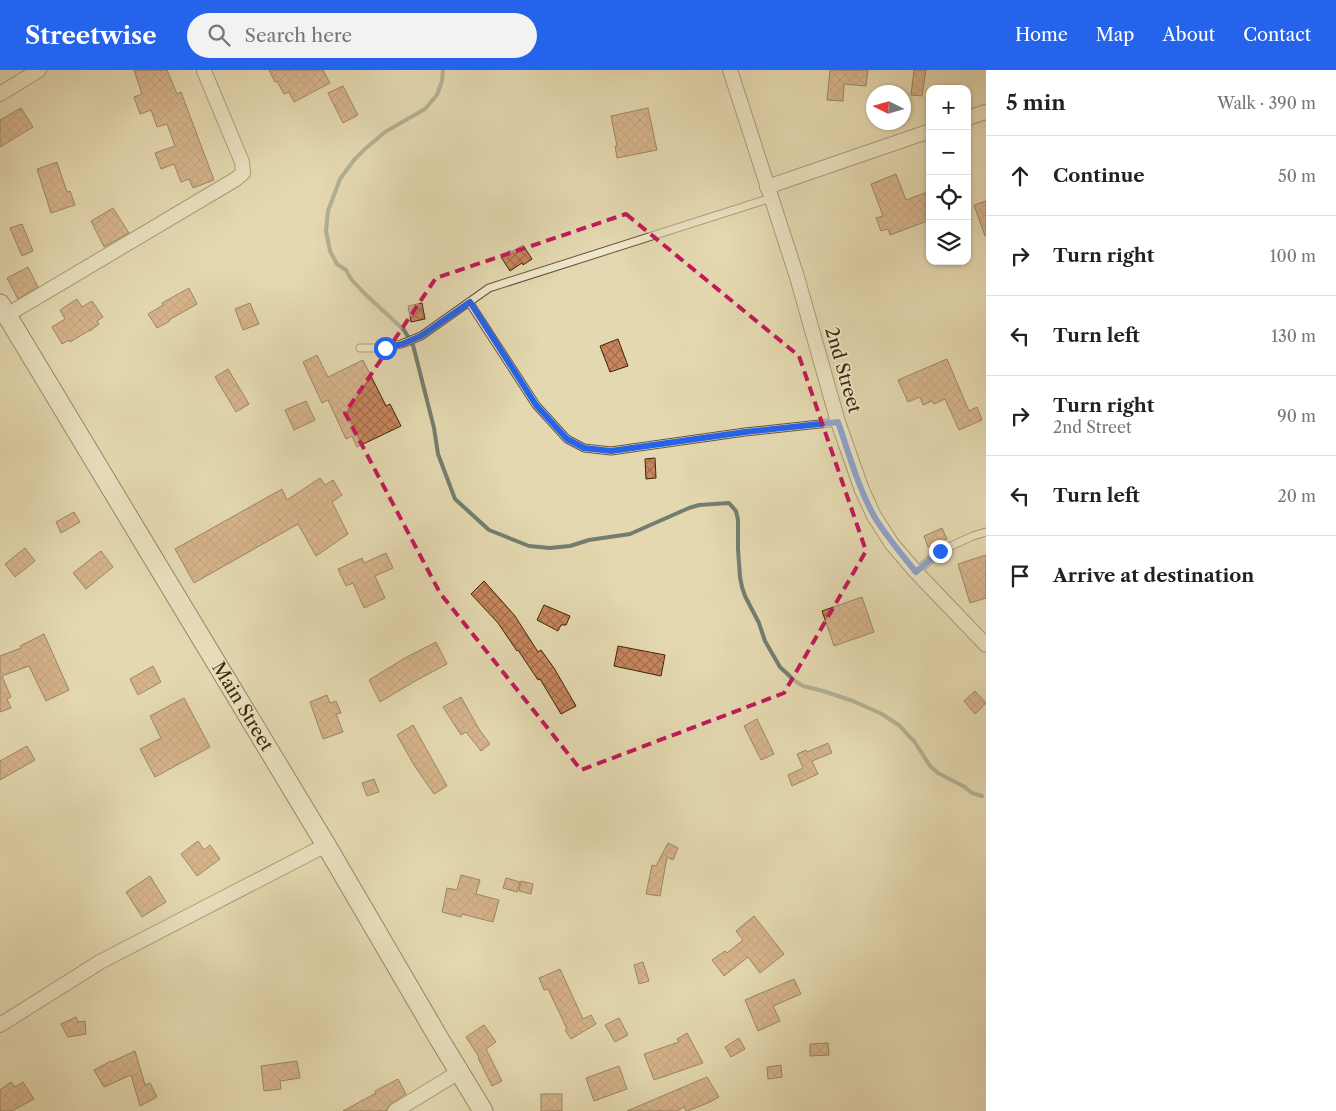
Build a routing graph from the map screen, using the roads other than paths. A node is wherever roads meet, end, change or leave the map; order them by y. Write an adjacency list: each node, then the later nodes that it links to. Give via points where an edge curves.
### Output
1 (39, 70): 4 (street)
2 (204, 70): 10 (street, via 242,162 243,173)
3 (730, 70): 8 (street, 2nd Street)
4 (0, 94)
5 (986, 112): 6 (street)
6 (971, 117)
7 (926, 133): 8 (street)
8 (769, 192): 9 (lane, via 489,288); 12 (street, 2nd Street)
9 (470, 302): 11 (lane, via 421,336 402,344); 12 (lane, via 536,405 567,439 584,448 611,451)
10 (3, 309): 16 (main road, Main Street)
11 (360, 348)
12 (838, 422): 14 (street, 2nd Street, via 874,516)
13 (986, 532): 14 (lane, via 940,551)
14 (916, 572): 15 (street, 2nd Street)
15 (986, 645)
16 (326, 845): 17 (street, via 100,962); 18 (main road, Main Street)
17 (0, 1025)
18 (459, 1072): 19 (street); 20 (main road, Main Street)
19 (395, 1111)
20 (483, 1111)

